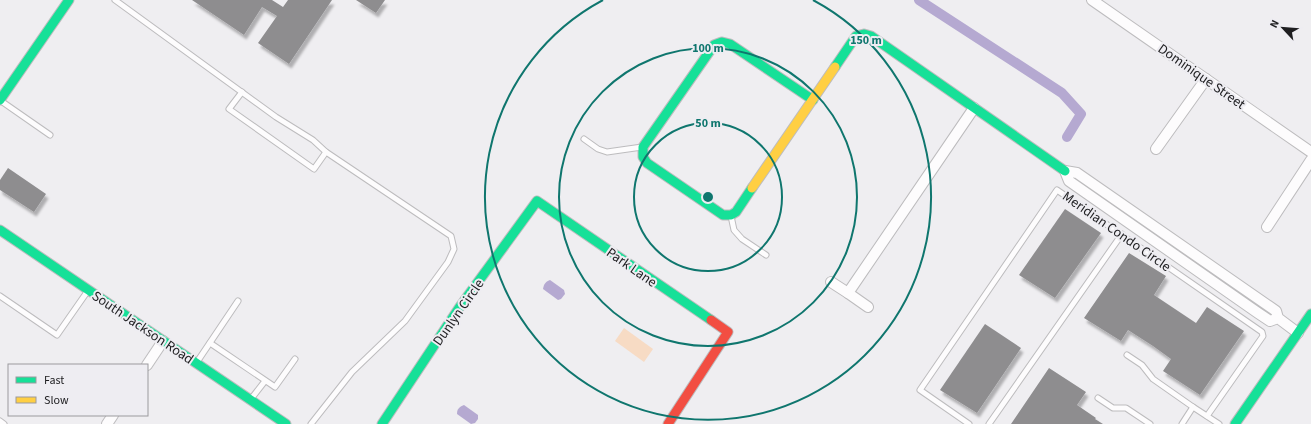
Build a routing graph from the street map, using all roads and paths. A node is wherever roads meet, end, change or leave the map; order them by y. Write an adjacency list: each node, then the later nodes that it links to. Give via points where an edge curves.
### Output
1 (69, 0): 7 (street)
2 (115, 0): 4 (lane)
3 (1092, 0): 5 (street, Dominique Street)
4 (121, 2): 6 (lane)
5 (1206, 79): 13 (street); 15 (street, Dominique Street)
6 (242, 92): 14 (lane, via 313,140); 14 (lane, via 230,109 314,169)
7 (0, 100): 10 (lane)
8 (813, 100): 9 (street, via 856,36 864,34 871,36); 12 (street, via 730,44 722,42 714,45); 19 (street, via 736,212)
9 (974, 108): 17 (street); 28 (street)
10 (50, 135)
11 (584, 139): 12 (lane, via 607,152)
12 (643, 147): 19 (street, via 643,156 647,163 724,215)
13 (1156, 149)
14 (326, 152): 51 (lane, via 451,236 454,249 448,262 405,321 352,372)
15 (1311, 152)
16 (1311, 160): 20 (street)
17 (1065, 171): 23 (street, via 1077,173); 25 (street, via 1069,181)
18 (537, 201): 52 (street, Dunlyn Circle, via 459,308); 53 (street, Park Lane, via 728,332)
19 (731, 215): 24 (lane, via 734,230 742,239)
20 (1267, 227)
21 (0, 230): 27 (street, South Jackson Road)
22 (1122, 234): 47 (lane, Meridian Condo Circle, via 1262,332 1263,336); 54 (lane, Meridian Condo Circle, via 1057,190 920,390); 55 (lane)
23 (1182, 246): 25 (street); 31 (street)
24 (766, 255)
25 (1175, 255): 33 (street)
26 (832, 282): 28 (street)
27 (89, 290): 29 (lane, via 57,335); 37 (street, South Jackson Road)
28 (848, 293): 32 (street)
29 (0, 296)
30 (238, 301): 38 (lane)
31 (1265, 303): 33 (street); 35 (street, via 1276,311)
32 (868, 307)
33 (1258, 313): 35 (street, via 1270,321)
34 (1311, 314): 36 (street)
35 (1278, 318): 36 (street)
36 (1298, 333): 59 (street)
37 (164, 341): 41 (street, South Jackson Road); 42 (street)
38 (210, 343): 41 (lane); 43 (lane)
39 (1127, 355): 46 (lane, via 1142,365 1153,379)
40 (295, 359): 43 (lane, via 274,387)
41 (196, 363): 45 (street, South Jackson Road)
42 (148, 364)
43 (264, 381): 45 (lane)
44 (1098, 398): 56 (lane, via 1112,408 1126,408)
45 (251, 400): 50 (street, South Jackson Road)
46 (1193, 408): 47 (lane); 57 (lane)
47 (1207, 416): 58 (lane)
48 (0, 421): 49 (lane)
49 (4, 424)
50 (286, 424)
51 (311, 424)
52 (382, 424)
53 (668, 424)
54 (969, 424)
55 (989, 424)
56 (1150, 424)
57 (1182, 424)
58 (1219, 424)
59 (1235, 424)

